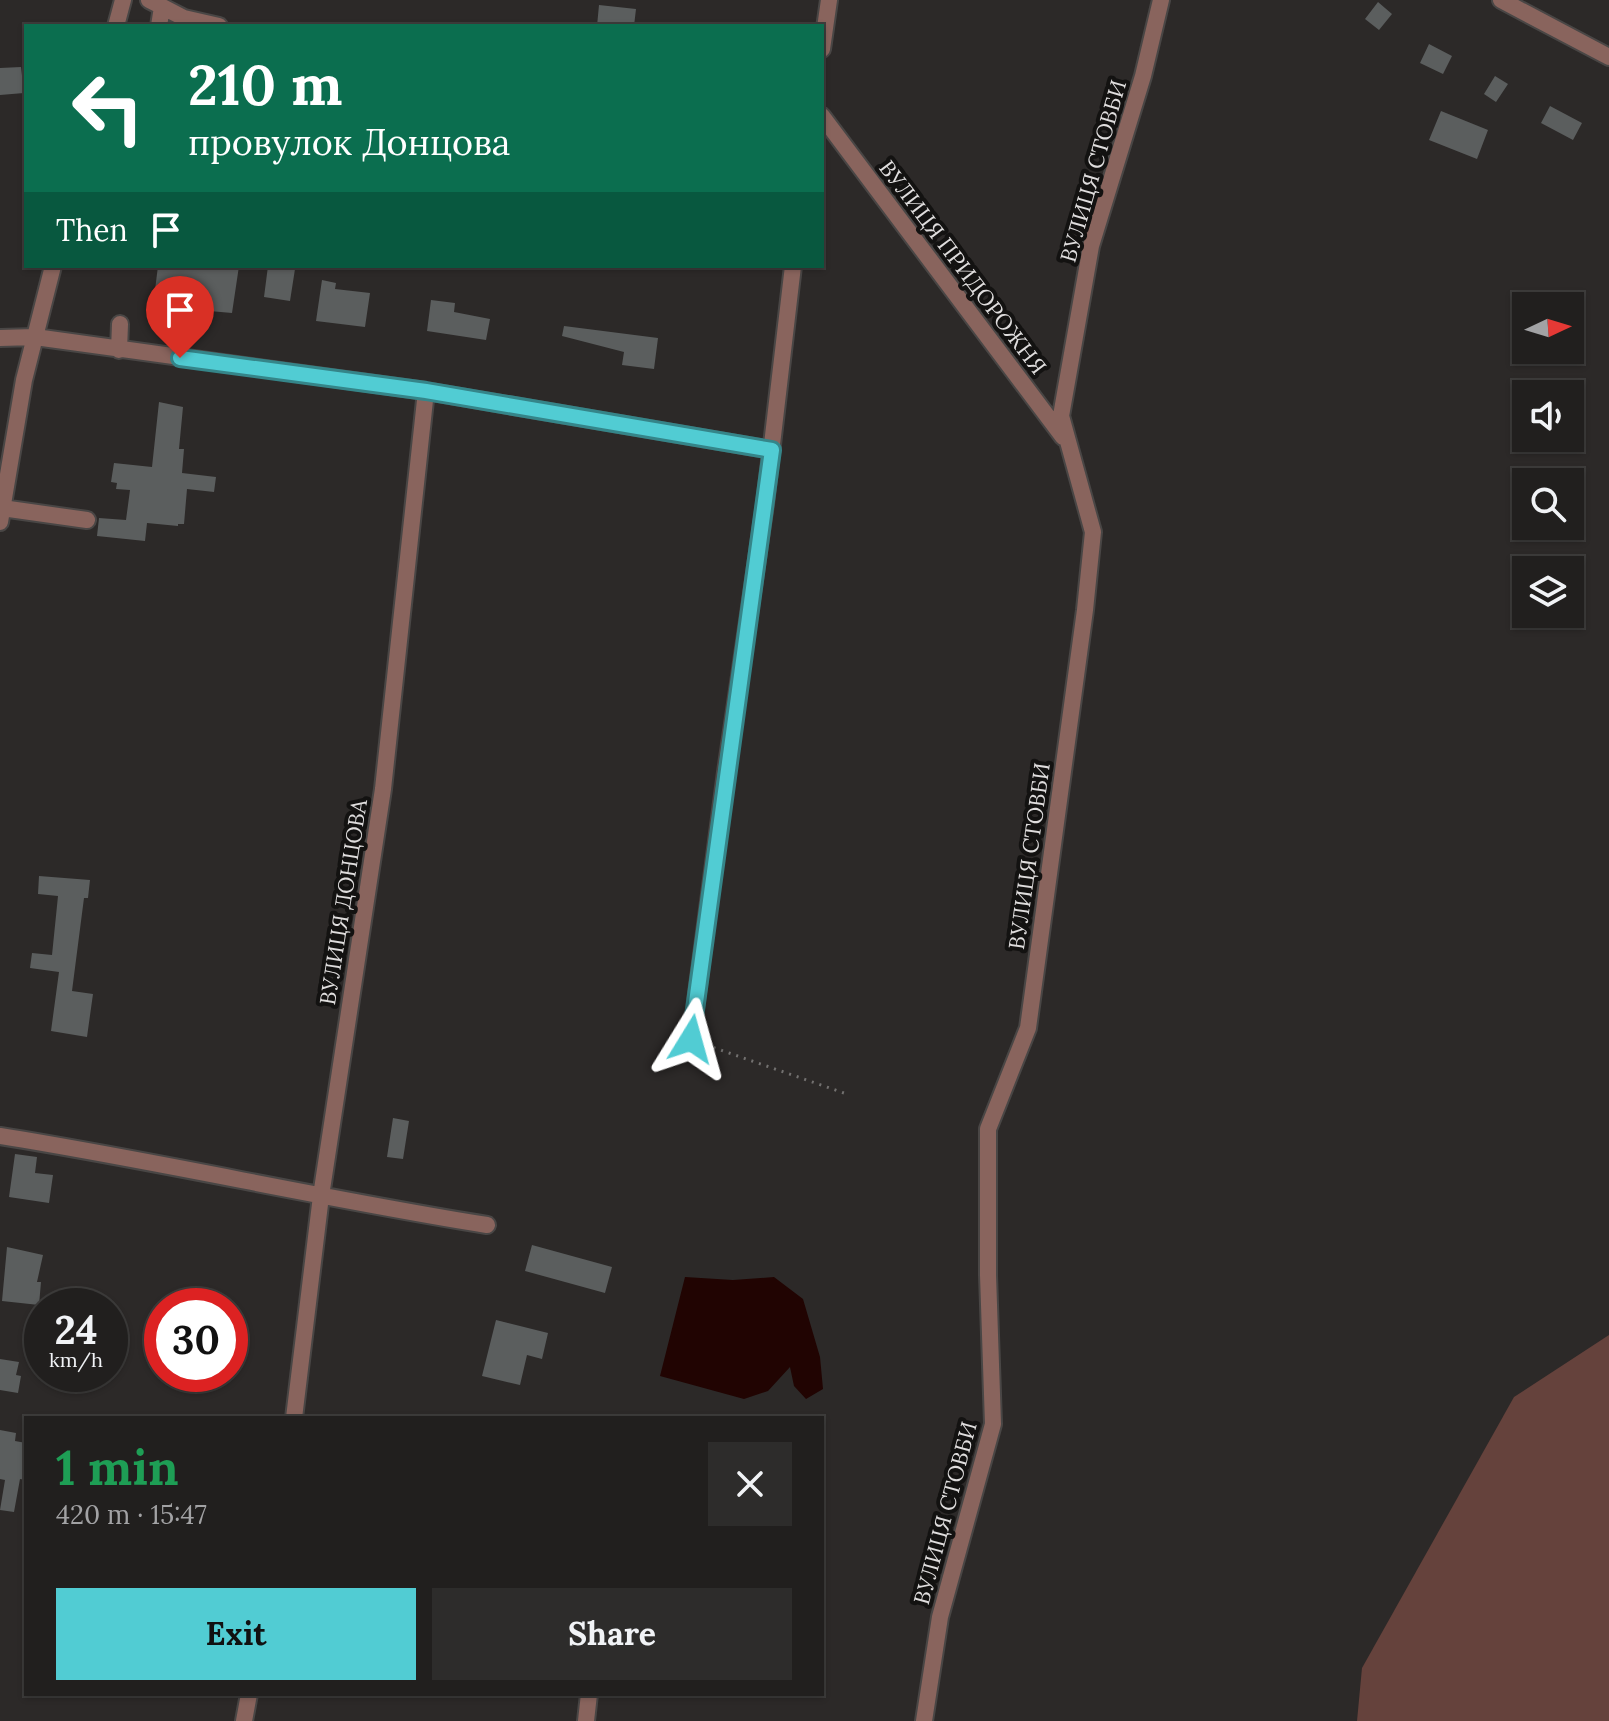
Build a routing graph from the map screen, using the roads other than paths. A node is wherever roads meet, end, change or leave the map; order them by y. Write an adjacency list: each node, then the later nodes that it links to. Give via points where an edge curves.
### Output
1 (123, 0): 6 (street)
2 (829, 0): 9 (street)
3 (1161, 0): 19 (street, ВУЛИЦЯ СТОВБИ, via 1091,246 1061,416)
4 (1501, 0): 10 (street)
5 (156, 4): 7 (street); 8 (street)
6 (117, 24)
7 (159, 24)
8 (210, 24)
9 (824, 35)
10 (1609, 57)
11 (824, 119): 19 (street, ВУЛИЦЯ ПРИДОРОЖНЯ)
12 (52, 268): 15 (street)
13 (793, 268): 20 (street)
14 (120, 324): 17 (street)
15 (35, 337): 16 (street); 17 (street); 21 (street)
16 (0, 338)
17 (119, 350): 18 (street)
18 (426, 391): 20 (street); 25 (street, ВУЛИЦЯ ДОНЦОВА, via 383,789)
19 (1069, 444): 32 (street, ВУЛИЦЯ СТОВБИ, via 1093,532 1028,1028 988,1129 993,1424 940,1617)
20 (772, 450): 23 (street)
21 (1, 516): 22 (street)
22 (87, 520)
23 (691, 1039)
24 (0, 1136): 25 (street)
25 (321, 1196): 26 (street); 27 (street, ВУЛИЦЯ ДОНЦОВА)
26 (487, 1225)
27 (294, 1416)
28 (249, 1696): 30 (street)
29 (589, 1696): 31 (street)
30 (244, 1721)
31 (586, 1721)
32 (924, 1721)

